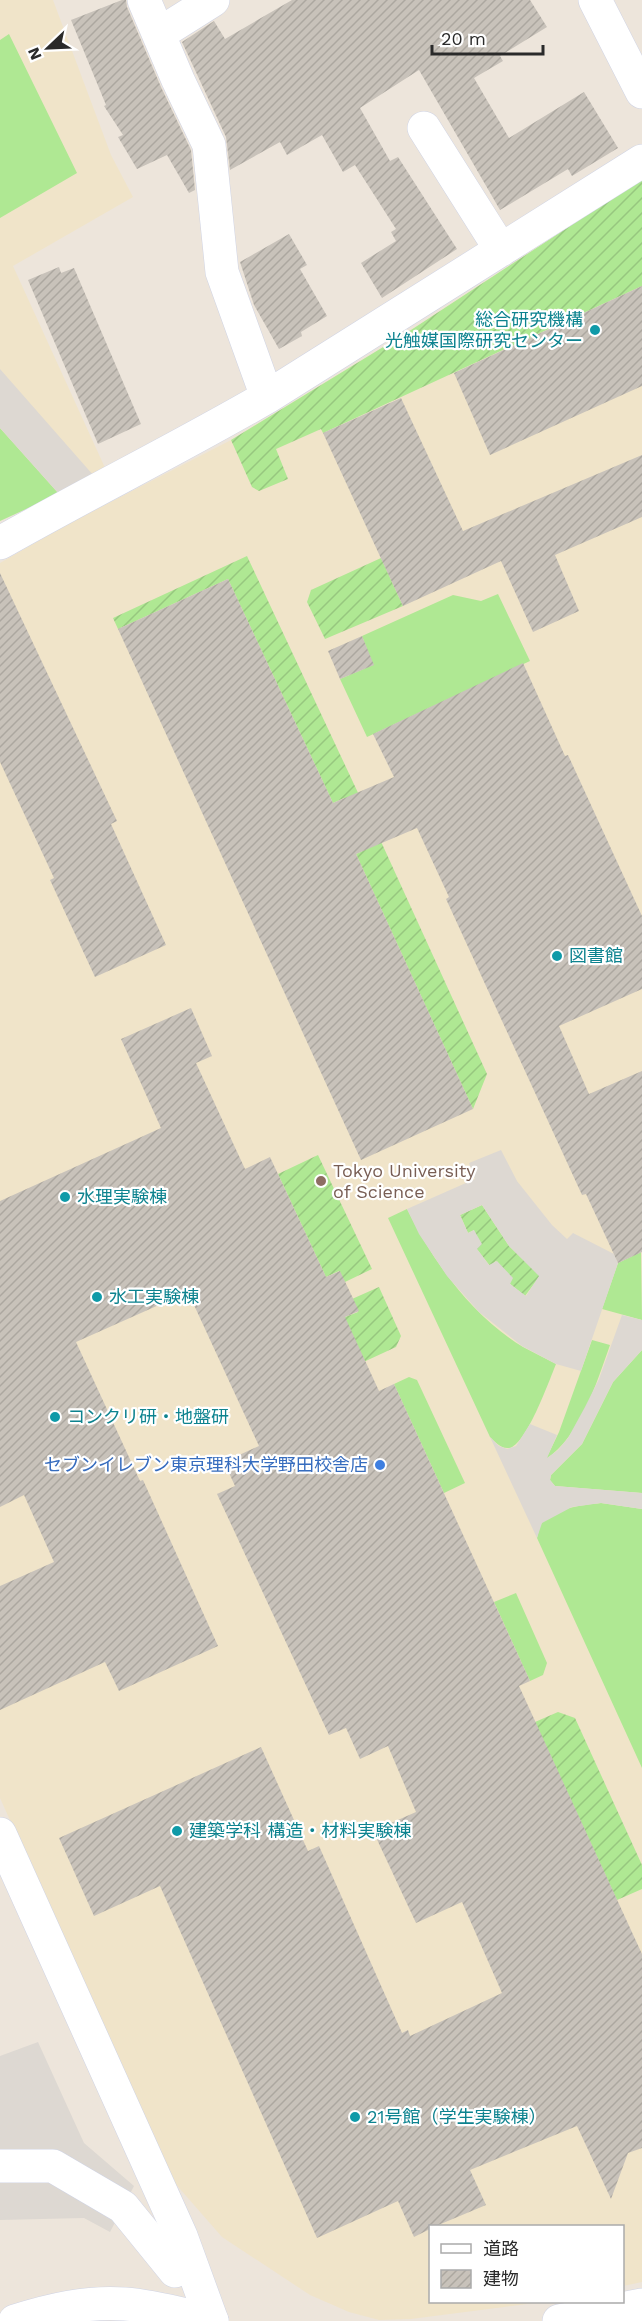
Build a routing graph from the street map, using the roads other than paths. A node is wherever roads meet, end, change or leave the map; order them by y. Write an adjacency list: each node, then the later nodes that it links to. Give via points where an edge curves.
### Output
1 (144, 0): 4 (street)
2 (213, 0): 4 (street)
3 (595, 0): 5 (street)
4 (159, 34): 9 (street, via 209,145 222,272)
5 (642, 92)
6 (424, 128): 8 (street)
7 (642, 161): 8 (street)
8 (501, 250): 9 (street)
9 (267, 397): 10 (street)
10 (0, 543)
11 (0, 1834): 16 (street, via 181,2236)
12 (0, 2166): 13 (street, via 53,2166 123,2208)
13 (175, 2271)
14 (642, 2305): 17 (street)
15 (15, 2321): 16 (street, via 91,2303 126,2304)
16 (212, 2321)
17 (559, 2321)

